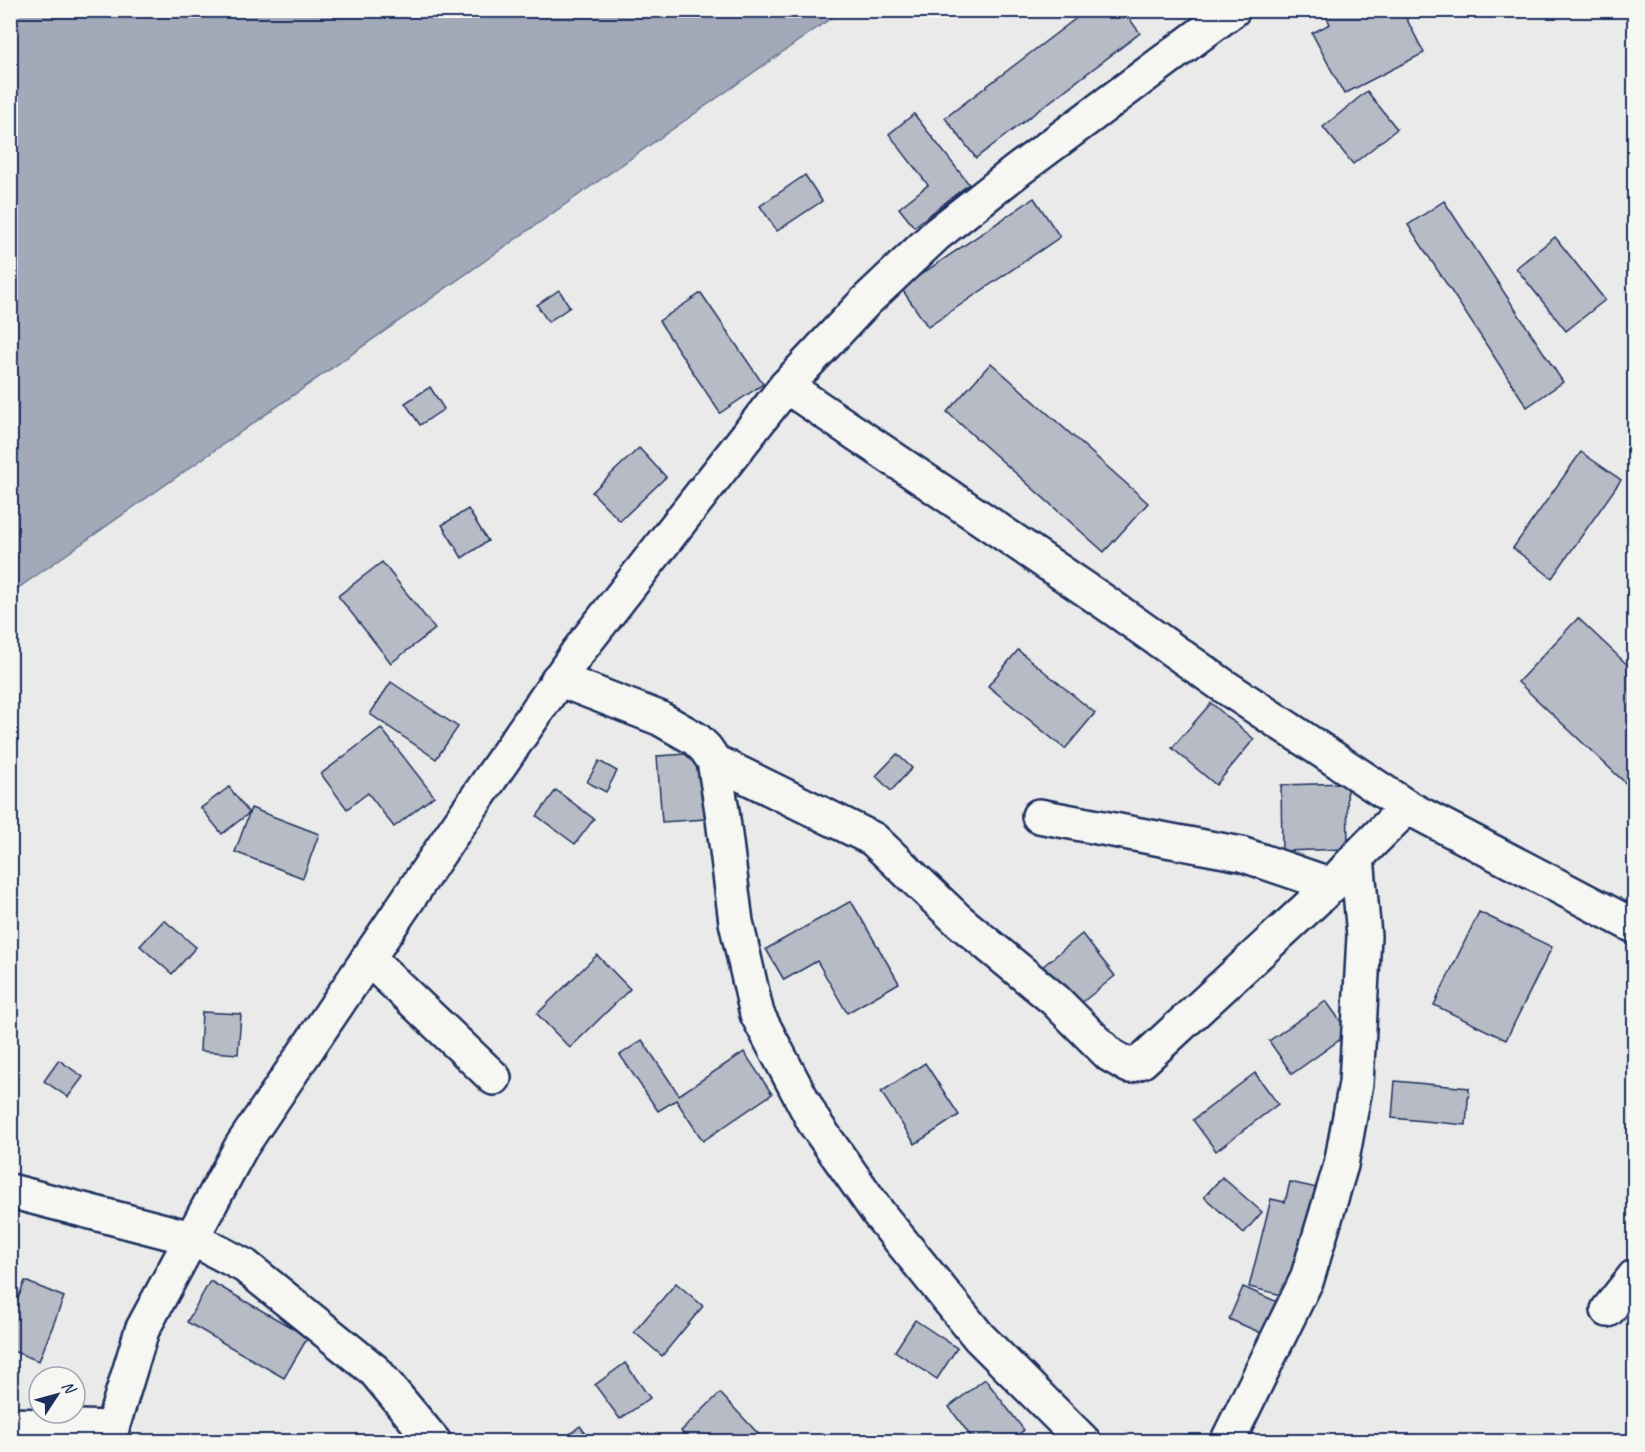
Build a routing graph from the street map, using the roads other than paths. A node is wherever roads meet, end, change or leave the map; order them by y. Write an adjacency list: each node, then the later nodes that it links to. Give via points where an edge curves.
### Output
1 (1233, 10): 2 (street, via 937,234 866,301)
2 (786, 386): 3 (street); 5 (street)
3 (558, 679): 4 (street, via 659,718 696,739); 10 (street)
4 (714, 761): 8 (street, via 873,838 958,920 1055,1000 1110,1055 1129,1066 1142,1061); 19 (street, via 735,922 757,1014 814,1122 879,1214 979,1337)
5 (1407, 807): 7 (street); 9 (street)
6 (1039, 816): 8 (street, via 1241,854)
7 (1357, 857): 8 (street); 20 (street, via 1364,936 1356,1083 1341,1165 1306,1279)
8 (1332, 885)
9 (1635, 926)
10 (368, 958): 11 (street); 13 (street, via 241,1147)
11 (494, 1078)
12 (10, 1191): 13 (street)
13 (191, 1238): 17 (street, via 142,1330); 18 (street, via 245,1266 375,1371)
14 (1635, 1277): 15 (street)
15 (1608, 1310)
16 (10, 1425): 17 (street)
17 (111, 1435)
18 (434, 1442)
19 (1084, 1442)
20 (1227, 1442)

